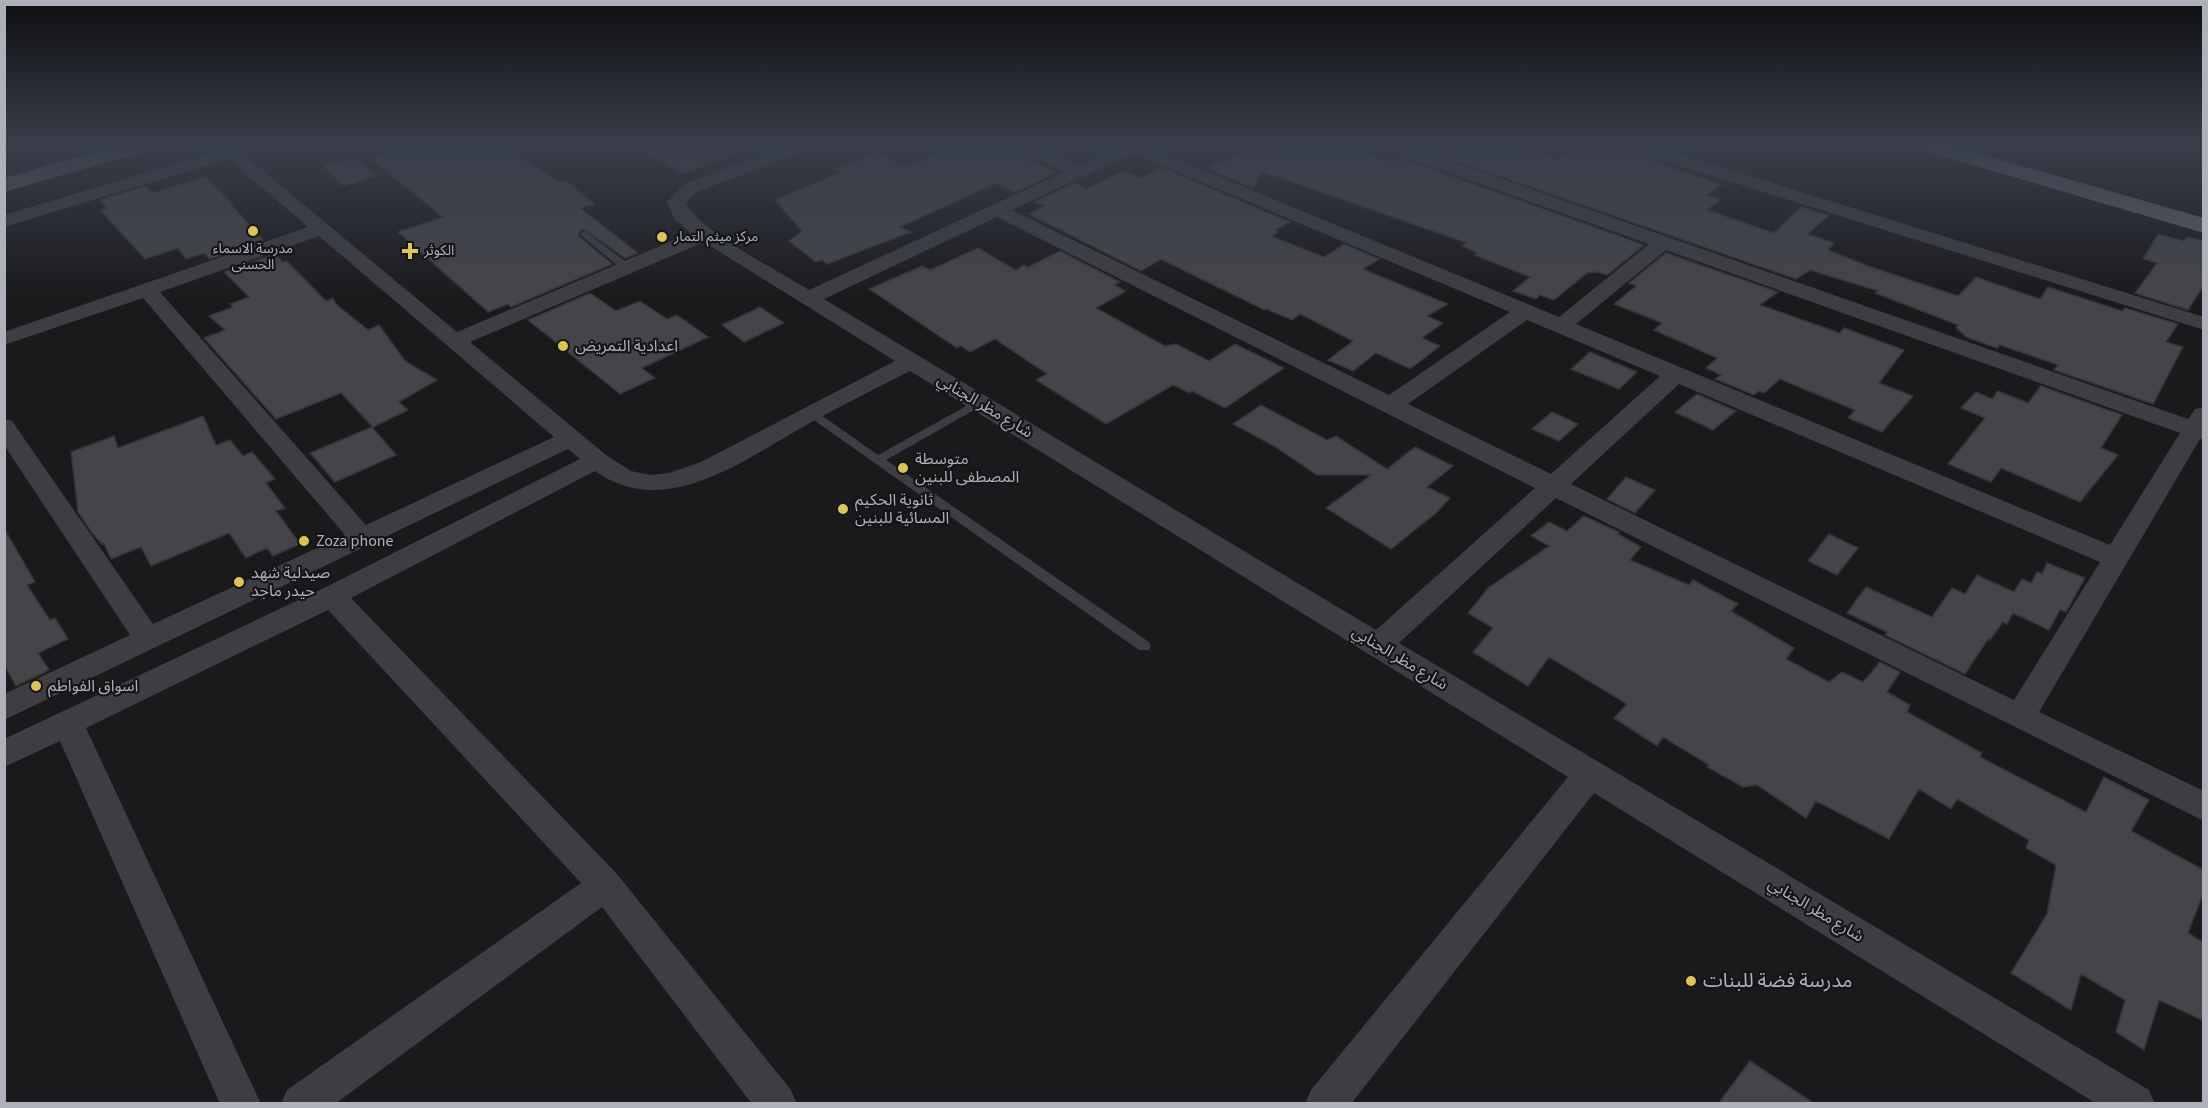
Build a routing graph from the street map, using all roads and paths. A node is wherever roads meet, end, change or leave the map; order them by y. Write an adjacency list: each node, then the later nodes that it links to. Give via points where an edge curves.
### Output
1 (88, 196): 12 (street)
2 (282, 196): 14 (street)
3 (682, 196): 16 (street, شارع مظر الجنابي, via 676,202 682,216)
4 (1028, 196): 11 (street)
5 (1255, 196): 21 (street)
6 (1532, 196): 17 (street)
7 (1794, 196): 22 (street)
8 (2100, 196): 13 (highway)
9 (2160, 196): 10 (highway)
10 (2204, 208)
11 (997, 210): 20 (street); 29 (street)
12 (4, 221)
13 (2204, 226)
14 (321, 229): 19 (street); 25 (street)
15 (585, 234): 18 (lane)
16 (705, 234): 18 (street); 20 (street, شارع مظر الجنابي)
17 (1663, 242): 23 (street); 31 (street)
18 (626, 267): 25 (street)
19 (147, 290): 24 (street); 37 (street)
20 (808, 298): 26 (street, شارع مظر الجنابي)
21 (1526, 311): 23 (street); 29 (street)
22 (2204, 324)
23 (1561, 326): 27 (street)
24 (4, 339)
25 (454, 340): 33 (street)
26 (912, 362): 28 (street, شارع مظر الجنابي); 30 (street)
27 (1676, 374): 36 (street); 38 (street)
28 (979, 403): 35 (lane); 42 (street, شارع مظر الجنابي)
29 (1390, 405): 36 (street)
30 (810, 413): 34 (street, via 704,471 673,481 625,480); 35 (lane)
31 (2200, 425): 38 (street)
32 (4, 426): 40 (street)
33 (571, 438): 34 (street); 37 (street)
34 (597, 460): 39 (street)
35 (878, 460): 41 (lane)
36 (1555, 486): 42 (street); 44 (street)
37 (363, 538): 40 (street)
38 (2116, 558): 44 (street)
39 (332, 596): 45 (street); 49 (street)
40 (148, 639): 43 (street)
41 (1144, 645)
42 (1378, 645): 47 (street, شارع مظر الجنابي)
43 (4, 708)
44 (2020, 717): 48 (street)
45 (68, 723): 46 (street); 50 (street)
46 (4, 753)
47 (1591, 773): 53 (street); 54 (street, شارع مظر الجنابي)
48 (2204, 807)
49 (605, 885): 51 (street); 52 (street)
50 (241, 1104)
51 (301, 1104)
52 (777, 1104)
53 (1326, 1104)
54 (2135, 1104)

